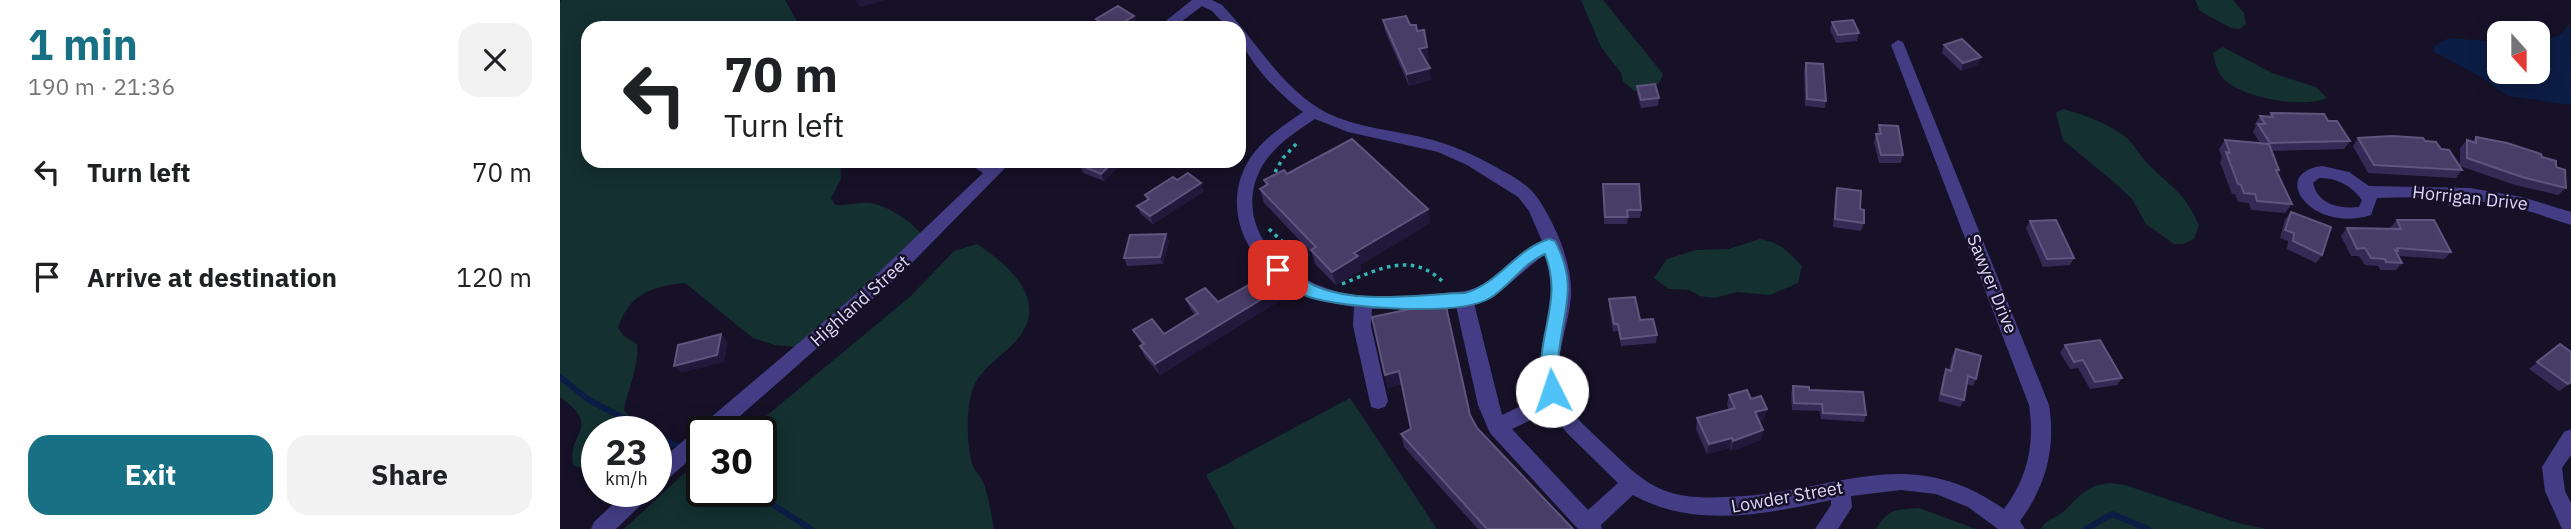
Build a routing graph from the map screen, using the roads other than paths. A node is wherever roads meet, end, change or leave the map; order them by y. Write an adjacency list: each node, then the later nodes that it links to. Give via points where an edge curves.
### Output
1 (1201, 0): 2 (street); 3 (street, Lowder Street)
2 (1173, 21)
3 (1229, 21)
4 (1246, 42): 6 (street, Lowder Street, via 1282,89)
5 (1898, 45): 25 (street, Sawyer Drive, via 2039,405 2043,429 2037,471)
6 (1314, 112): 10 (street, Lowder Street, via 1350,127 1445,149 1507,180 1532,202); 11 (street, via 1278,133 1260,157 1244,197 1247,232)
7 (997, 168): 17 (street, Highland Street, via 874,292)
8 (2366, 192): 9 (street, Horrigan Drive, via 2483,196 2539,205)
9 (2571, 219)
10 (1549, 245): 13 (street, via 1533,252 1484,294); 15 (street, Lowder Street, via 1561,288 1549,365)
11 (1278, 270): 12 (street); 14 (street, via 1310,291)
12 (1259, 280)
13 (1456, 294): 14 (street); 18 (street, via 1466,314)
14 (1363, 302): 16 (street, via 1362,326)
15 (1555, 399): 18 (street); 22 (street, Lowder Street, via 1574,427)
16 (1378, 401)
17 (727, 416)
18 (1497, 426): 26 (street)
19 (2571, 438): 27 (street, via 2552,467 2555,491)
20 (686, 451): 21 (street, Highland Street)
21 (672, 463)
22 (1632, 482): 23 (street, Lowder Street, via 1666,500 1714,507 1760,504); 26 (street)
23 (1839, 488): 25 (street, Lowder Street, via 1897,479 1928,481 1958,491); 29 (street, via 1843,507)
24 (624, 507): 28 (street)
25 (2011, 525)
26 (1589, 526)
27 (2571, 526)
28 (601, 529)
29 (1825, 529)

